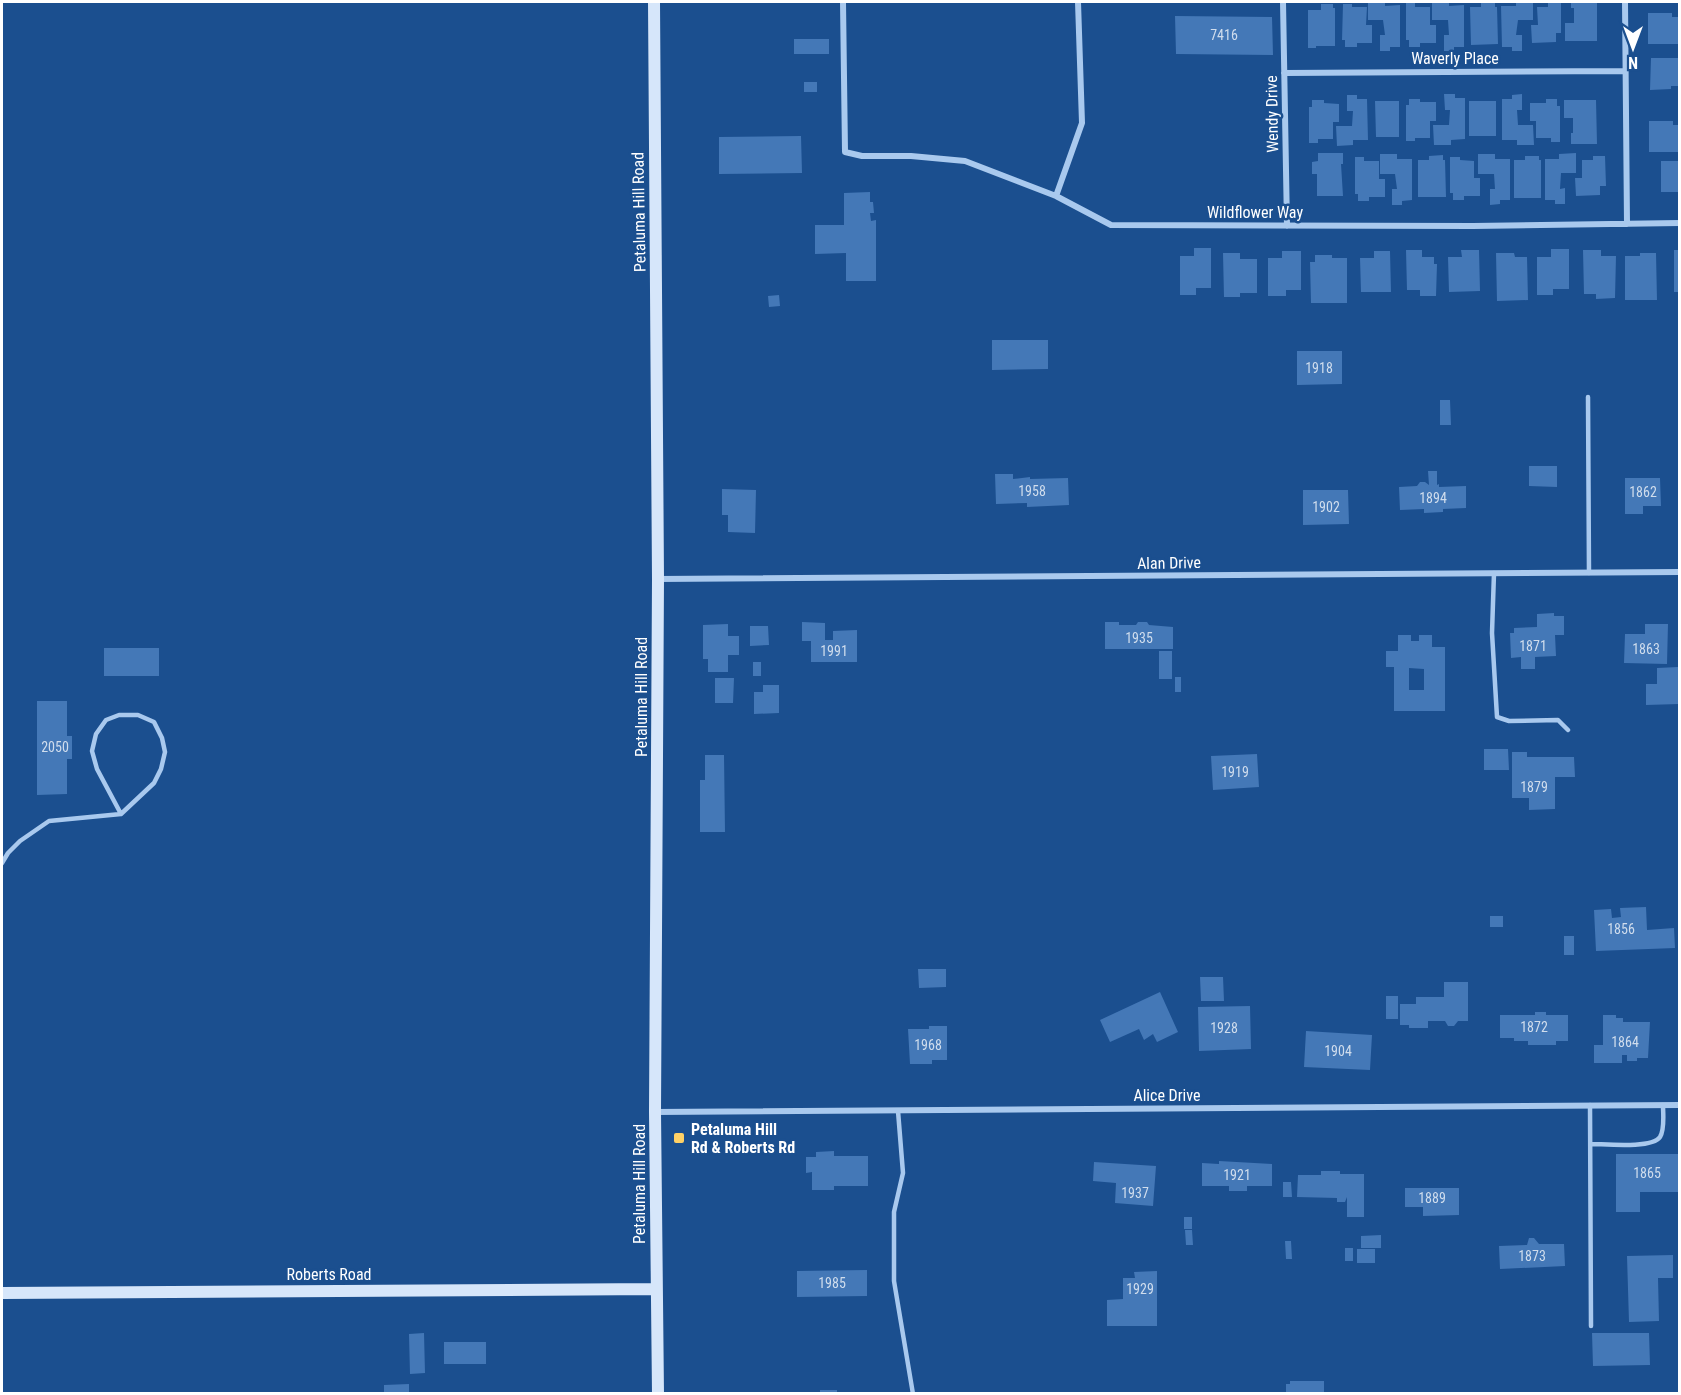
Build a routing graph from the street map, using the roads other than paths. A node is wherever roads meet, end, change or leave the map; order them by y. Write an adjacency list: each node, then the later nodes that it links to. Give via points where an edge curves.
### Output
1 (654, 2): 16 (main road, Petaluma Hill Road)
2 (843, 2): 8 (street, Wildflower Way, via 845,152 965,161)
3 (1078, 2): 8 (street, via 1082,123)
4 (1283, 2): 7 (street, Wendy Drive)
5 (1625, 2): 6 (street)
6 (1625, 71): 7 (street, Waverly Place); 10 (street)
7 (1284, 73): 11 (street, Wendy Drive)
8 (1056, 196): 11 (street, Wildflower Way, via 1111,225)
9 (1680, 223): 10 (street, Wildflower Way)
10 (1627, 224): 11 (street, Wildflower Way)
11 (1287, 226)
12 (1588, 397): 15 (lane)
13 (1680, 572): 15 (street, Alan Drive)
14 (1494, 573): 15 (street, Alan Drive); 16 (street, Alan Drive); 17 (lane, via 1492,633 1497,717 1509,721 1558,720)
15 (1589, 573)
16 (658, 579): 24 (main road, Petaluma Hill Road)
17 (1568, 730)
18 (121, 814): 18 (lane, via 92,751 96,734 106,720 138,715 154,722 165,752 154,783); 19 (lane, via 49,822 20,841)
19 (2, 863)
20 (1590, 1105): 21 (street, Alice Drive); 23 (street, Alice Drive); 25 (lane)
21 (1663, 1105): 22 (street, Alice Drive); 25 (lane, via 1660,1137 1655,1141)
22 (1680, 1105)
23 (898, 1110): 24 (street, Alice Drive); 30 (lane, via 903,1173 894,1212 894,1281)
24 (656, 1112): 26 (main road, Petaluma Hill Road)
25 (1591, 1144): 28 (lane)
26 (656, 1289): 27 (main road, Roberts Road); 29 (main road, Petaluma Hill Road)
27 (2, 1293)
28 (1591, 1326)
29 (658, 1394)
30 (912, 1394)

